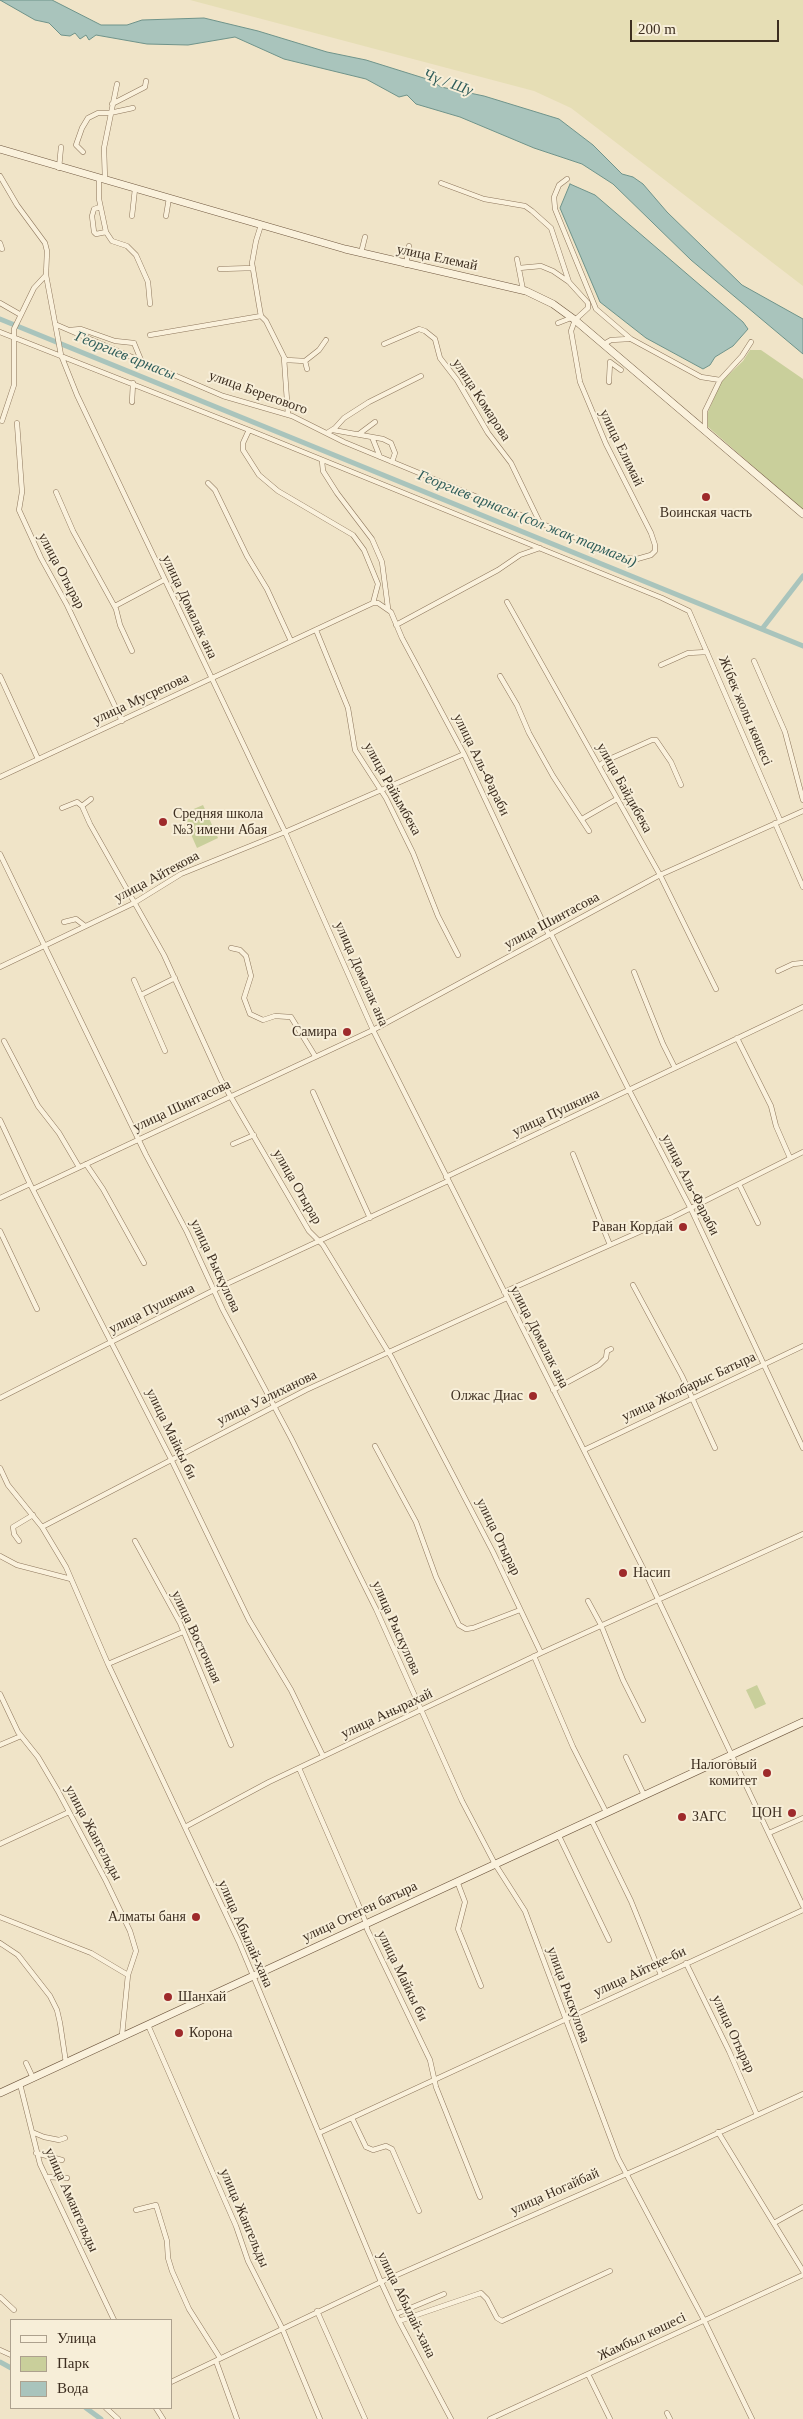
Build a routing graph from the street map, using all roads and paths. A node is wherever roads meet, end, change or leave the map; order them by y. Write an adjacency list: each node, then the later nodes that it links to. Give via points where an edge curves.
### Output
1 (146, 81): 3 (street, via 145,87)
2 (117, 84): 3 (street)
3 (112, 104): 5 (street)
4 (133, 108): 5 (street)
5 (110, 113): 8 (street, via 88,118 76,145); 12 (street)
6 (61, 147): 9 (street)
7 (0, 148): 9 (street, улица Елемай)
8 (82, 152)
9 (59, 168): 12 (street, улица Елемай)
10 (0, 176): 31 (street, via 45,243)
11 (566, 179): 42 (street, via 554,197 556,209 596,309)
12 (102, 180): 14 (street, улица Елемай); 16 (street)
13 (441, 183): 32 (street, via 484,199 525,206 532,211 552,228)
14 (135, 189): 15 (street, улица Елемай); 17 (street)
15 (169, 198): 18 (street); 19 (street, улица Елемай)
16 (100, 207): 20 (street); 20 (street, via 94,209 92,216 94,232)
17 (132, 216)
18 (166, 216)
19 (261, 225): 25 (street, улица Елемай); 28 (street, via 253,254)
20 (106, 232): 35 (street, via 112,241 127,246 136,255 148,282)
21 (365, 237): 25 (street)
22 (0, 243): 24 (street)
23 (410, 246): 27 (street)
24 (2, 249)
25 (361, 253): 27 (street, улица Елемай)
26 (517, 259): 29 (street)
27 (406, 265): 33 (street, улица Елемай)
28 (253, 268): 30 (street); 37 (street)
29 (519, 268): 32 (street, via 541,266); 33 (street)
30 (220, 269)
31 (46, 274): 36 (street, via 34,288); 40 (street)
32 (569, 282): 38 (street, via 588,303 588,308)
33 (523, 290): 38 (street, улица Елемай, via 548,301)
34 (0, 303): 36 (street)
35 (150, 304)
36 (20, 316): 45 (street, via 14,329)
37 (261, 316): 44 (street); 53 (street)
38 (573, 319): 39 (street); 51 (street, улица Елемай); 81 (street, улица Елимай, via 572,343 580,382 655,545 651,554 638,559)
39 (558, 323)
40 (57, 325): 41 (street, улица Берегового); 52 (street, улица Домалак ана)
41 (70, 330): 54 (street, улица Берегового); 54 (street, улица Берегового, via 81,329 115,341 135,341)
42 (620, 331): 46 (street); 48 (street)
43 (0, 332): 45 (street)
44 (150, 334)
45 (15, 336): 52 (street); 64 (street, via 14,384)
46 (631, 339): 48 (street); 59 (street, via 701,377)
47 (326, 340): 55 (street)
48 (612, 340): 51 (street)
49 (751, 342): 59 (street)
50 (384, 344): 79 (street, улица Комарова, via 419,329 434,339 440,358 511,463)
51 (604, 344): 69 (street, улица Елемай)
52 (61, 352): 61 (street); 82 (street, улица Домалак ана, via 77,395)
53 (284, 358): 55 (street); 63 (street)
54 (141, 360): 63 (street, улица Берегового, via 223,396)
55 (306, 361): 56 (street)
56 (307, 369)
57 (621, 370): 60 (street, via 610,362)
58 (421, 376): 68 (street, via 368,402)
59 (720, 380): 69 (street, via 705,410)
60 (609, 382)
61 (133, 383): 62 (street); 67 (street)
62 (132, 402)
63 (288, 415): 70 (street, улица Берегового)
64 (2, 420)
65 (375, 422): 71 (street)
66 (17, 423): 97 (street, улица Отырар, via 22,492 19,510)
67 (249, 430): 74 (street); 84 (street, via 243,450 259,475 278,491 353,535 364,550 378,584)
68 (333, 430): 70 (street); 71 (street)
69 (705, 431): 78 (street, улица Елемай)
70 (328, 433): 73 (street, улица Берегового)
71 (358, 435): 72 (street)
72 (372, 437): 73 (street); 75 (street, via 390,443 395,453)
73 (380, 457): 75 (street, улица Берегового)
74 (322, 461): 80 (street); 86 (street, улица Аль-Фараби, via 323,471 337,493 372,539 382,562)
75 (392, 462): 79 (street, улица Берегового)
76 (208, 482): 89 (street, via 267,589)
77 (56, 492): 85 (street, via 73,531)
78 (803, 514)
79 (540, 522): 81 (street, улица Берегового)
80 (540, 548): 87 (street, via 520,555 492,574); 91 (street, Жібек жолы көшесі, via 689,612)
81 (625, 558)
82 (164, 580): 85 (street); 96 (street, улица Домалак ана)
83 (506, 602): 100 (street, улица Байдибека)
84 (373, 603): 86 (street); 88 (street, улица Мусрепова)
85 (115, 606): 90 (street)
86 (388, 608): 87 (street, улица Аль-Фараби)
87 (396, 625): 98 (street, улица Аль-Фараби)
88 (316, 630): 89 (street, улица Мусрепова); 103 (street, улица Райымбека, via 348,708 355,750)
89 (291, 641): 96 (street, улица Мусрепова)
90 (132, 651)
91 (707, 652): 93 (street, via 688,653); 111 (street, Жібек жолы көшесі)
92 (754, 661): 106 (street, Жібек жолы көшесі, via 785,732)
93 (661, 666)
94 (0, 676): 99 (street)
95 (500, 676): 110 (street, via 552,776)
96 (210, 680): 97 (street, улица Мусрепова); 113 (street, улица Домалак ана)
97 (122, 721): 99 (street, улица Мусрепова)
98 (464, 754): 103 (street, улица Айтекова); 120 (street, улица Аль-Фараби)
99 (38, 759): 101 (street, улица Мусрепова)
100 (599, 766): 102 (street, via 656,740 672,762); 105 (street, улица Байдибека)
101 (0, 777)
102 (681, 785)
103 (381, 790): 113 (street, улица Айтекова); 123 (street, улица Райымбека)
104 (91, 799): 107 (street)
105 (617, 799): 110 (street); 115 (street, улица Байдибека)
106 (803, 800)
107 (82, 806): 108 (street, via 77,802); 117 (street, улица Отырар)
108 (62, 808)
109 (803, 812): 111 (street, улица Шинтасова)
110 (582, 819): 112 (street)
111 (778, 821): 115 (street, улица Шинтасова); 116 (street, Жібек жолы көшесі)
112 (589, 831)
113 (284, 832): 117 (street, улица Айтекова, via 181,874); 133 (street, улица Домалак ана)
114 (0, 854): 121 (street, улица Рыскулова)
115 (660, 876): 120 (street, улица Шинтасова); 130 (street, улица Байдибека)
116 (803, 886)
117 (134, 903): 119 (street, улица Айтекова); 128 (street, улица Отырар)
118 (64, 922): 119 (street, via 76,919)
119 (85, 926): 121 (street, улица Айтекова)
120 (550, 935): 133 (street, улица Шинтасова); 139 (street, улица Аль-Фараби)
121 (44, 946): 125 (street, улица Айтекова); 144 (street, улица Рыскулова)
122 (231, 948): 137 (street, via 246,956 251,976 244,998 250,1014 263,1020 275,1016 290,1017)
123 (458, 955)
124 (803, 963): 126 (street)
125 (0, 967)
126 (778, 971)
127 (634, 972): 138 (street)
128 (175, 978): 131 (street); 141 (street, улица Отырар)
129 (134, 980): 131 (street)
130 (716, 989)
131 (141, 994): 136 (street)
132 (803, 1007): 134 (street, улица Пушкина)
133 (373, 1030): 137 (street, улица Шинтасова); 151 (street, улица Домалак ана)
134 (737, 1038): 138 (street, улица Пушкина); 148 (street, via 771,1106)
135 (4, 1041): 150 (street, via 38,1106)
136 (165, 1051)
137 (315, 1056): 141 (street, улица Шинтасова)
138 (675, 1068): 139 (street, улица Пушкина)
139 (629, 1090): 151 (street, улица Пушкина); 156 (street, улица Аль-Фараби)
140 (313, 1092): 157 (street)
141 (230, 1096): 143 (street, улица Отырар); 144 (street, улица Шинтасова)
142 (0, 1120): 152 (street, улица Майкы би)
143 (254, 1136): 145 (street); 160 (street, улица Отырар, via 309,1232)
144 (138, 1139): 149 (street, улица Шинтасова); 164 (street, улица Рыскулова)
145 (233, 1144)
146 (573, 1154): 161 (street)
147 (802, 1155): 148 (street)
148 (790, 1158): 153 (street)
149 (86, 1164): 150 (street, улица Шинтасова); 162 (street)
150 (79, 1167): 154 (street, улица Шинтасова)
151 (447, 1179): 157 (street, улица Пушкина); 165 (street, улица Домалак ана)
152 (30, 1184): 154 (street, улица Майкы би); 155 (street)
153 (739, 1184): 156 (street); 158 (street)
154 (33, 1189): 168 (street, улица Майкы би)
155 (0, 1198)
156 (691, 1208): 161 (street); 172 (street, улица Аль-Фараби)
157 (370, 1218): 160 (street, улица Пушкина)
158 (758, 1223)
159 (0, 1231): 167 (street)
160 (321, 1241): 164 (street, улица Пушкина); 171 (street, улица Отырар)
161 (610, 1245): 165 (street)
162 (144, 1263)
163 (633, 1285): 174 (street)
164 (214, 1290): 168 (street, улица Пушкина); 176 (street, улица Рыскулова)
165 (504, 1292): 166 (street, улица Домалак ана)
166 (507, 1298): 171 (street, улица Уалиханова); 173 (street, улица Домалак ана)
167 (37, 1309)
168 (112, 1342): 175 (street, улица Пушкина); 181 (street, улица Майкы би)
169 (803, 1346): 172 (street, улица Жолбарыс Батыра)
170 (611, 1349): 173 (street, via 599,1365)
171 (388, 1352): 176 (street, улица Уалиханова); 194 (street, улица Отырар)
172 (763, 1365): 174 (street, улица Жолбарыс Батыра); 179 (street, улица Аль-Фараби)
173 (553, 1390): 180 (street, улица Домалак ана)
174 (692, 1397): 178 (street); 180 (street, улица Жолбарыс Батыра)
175 (0, 1398)
176 (274, 1407): 181 (street, улица Уалиханова); 201 (street, улица Рыскулова, via 376,1609)
177 (375, 1446): 194 (street, via 416,1522 436,1577 459,1625 473,1628)
178 (715, 1448)
179 (803, 1448)
180 (584, 1450): 192 (street, улица Домалак ана)
181 (171, 1459): 186 (street, улица Уалиханова); 208 (street, улица Майкы би, via 249,1620 291,1690)
182 (0, 1468): 184 (street, улица Абылай-хана)
183 (0, 1479): 184 (street)
184 (8, 1485): 185 (street, улица Абылай-хана)
185 (33, 1515): 186 (street, улица Абылай-хана); 188 (street, via 13,1527)
186 (42, 1527): 191 (street, улица Абылай-хана)
187 (803, 1534): 192 (street, улица Анырахай)
188 (19, 1541)
189 (135, 1541): 196 (street, улица Восточная)
190 (0, 1556): 191 (street, via 17,1565)
191 (71, 1579): 199 (street, улица Абылай-хана)
192 (659, 1599): 195 (street, улица Анырахай); 207 (street, улица Домалак ана)
193 (588, 1601): 195 (street)
194 (520, 1610): 197 (street, улица Отырар)
195 (601, 1625): 197 (street, улица Анырахай); 202 (street, via 622,1680)
196 (183, 1632): 199 (street); 205 (street, улица Восточная)
197 (541, 1653): 198 (street, улица Анырахай)
198 (534, 1656): 201 (street, улица Анырахай); 213 (street, via 573,1747)
199 (108, 1664): 216 (street, улица Абылай-хана)
200 (0, 1694): 204 (street, улица Жангельды)
201 (420, 1711): 208 (street, улица Анырахай); 220 (street, улица Рыскулова)
202 (643, 1720)
203 (803, 1722): 207 (street, улица Отеген батыра)
204 (21, 1736): 206 (street); 212 (street, улица Жангельды, via 38,1757)
205 (231, 1744)
206 (0, 1745)
207 (732, 1754): 211 (street, улица Отеген батыра); 217 (street, улица Домалак ана)
208 (323, 1756): 210 (street, улица Анырахай)
209 (626, 1757): 211 (street)
210 (299, 1768): 216 (street, улица Анырахай); 225 (street, улица Майкы би)
211 (644, 1794): 213 (street, улица Отеген батыра)
212 (69, 1812): 219 (street); 230 (street, улица Жангельды, via 130,1931 136,1951)
213 (606, 1812): 215 (street, улица Отеген батыра)
214 (803, 1818): 217 (street)
215 (591, 1819): 218 (street, улица Отеген батыра); 229 (street, via 631,1901)
216 (184, 1827): 231 (street, улица Абылай-хана)
217 (769, 1833): 222 (street, улица Домалак ана)
218 (558, 1834): 220 (street, улица Отеген батыра); 226 (street)
219 (0, 1844)
220 (495, 1864): 221 (street, улица Отеген батыра); 233 (street, улица Рыскулова, via 525,1911)
221 (457, 1881): 225 (street, улица Отеген батыра); 232 (street, via 465,1902 459,1934)
222 (803, 1906)
223 (803, 1910): 228 (street, улица Айтеке-би)
224 (0, 1917): 230 (street, via 91,1953)
225 (366, 1923): 231 (street, улица Отеген батыра); 239 (street, улица Майкы би, via 430,2060)
226 (608, 1940)
227 (0, 1943): 237 (street, via 18,1954 50,1996 60,2023)
228 (686, 1963): 229 (street, улица Айтеке-би); 243 (street, улица Отырар)
229 (661, 1974): 233 (street, улица Айтеке-би)
230 (128, 1975): 235 (street, улица Жангельды)
231 (252, 1976): 234 (street, улица Отеген батыра); 247 (street, улица Абылай-хана)
232 (481, 1986)
233 (565, 2018): 239 (street, улица Айтеке-би); 251 (street, улица Рыскулова)
234 (148, 2025): 235 (street, улица Отеген батыра); 270 (street, улица Жангельды, via 248,2260)
235 (122, 2036): 237 (street, улица Отеген батыра)
236 (26, 2063): 238 (street)
237 (66, 2063): 238 (street, улица Отеген батыра)
238 (33, 2078): 240 (street, улица Отеген батыра)
239 (434, 2079): 244 (street, улица Айтеке-би); 254 (street, улица Майкы би)
240 (20, 2084): 241 (street, улица Отеген батыра); 245 (street, улица Амангельды)
241 (0, 2093)
242 (803, 2094): 243 (street, улица Ногайбай)
243 (757, 2115): 246 (street, улица Ногайбай)
244 (352, 2118): 247 (street, улица Айтеке-би); 257 (street, via 366,2147 373,2150 386,2146 392,2149)
245 (32, 2132): 248 (street, via 44,2138); 249 (street, улица Амангельды)
246 (718, 2132): 251 (street, улица Ногайбай); 258 (street)
247 (319, 2133): 261 (street, улица Абылай-хана)
248 (65, 2138)
249 (36, 2153): 250 (street); 252 (street, улица Амангельды)
250 (62, 2160)
251 (625, 2174): 261 (street, улица Ногайбай); 268 (street, улица Рыскулова)
252 (46, 2177): 253 (street); 267 (street, улица Амангельды)
253 (67, 2178)
254 (480, 2197)
255 (803, 2207): 258 (street)
256 (136, 2210): 271 (street, via 156,2205 168,2258 189,2309)
257 (419, 2211)
258 (774, 2223): 260 (street)
259 (610, 2271): 269 (street, via 502,2321 497,2318 488,2299 478,2293)
260 (803, 2273): 268 (street, Жамбыл көшесі)
261 (381, 2282): 265 (street, улица Ногайбай); 266 (street, улица Абылай-хана)
262 (444, 2294): 266 (street)
263 (0, 2297): 264 (street)
264 (14, 2310)
265 (317, 2311): 270 (street, улица Ногайбай); 279 (street)
266 (396, 2314): 269 (street, улица Абылай-хана)
267 (114, 2319)
268 (704, 2320): 272 (street, Жамбыл көшесі); 284 (street, улица Рыскулова)
269 (399, 2321): 280 (street, улица Абылай-хана)
270 (282, 2328): 271 (street, улица Ногайбай); 278 (street, улица Жангельды)
271 (218, 2359): 273 (street, улица Ногайбай); 277 (street)
272 (588, 2374): 281 (street, Жамбыл көшесі); 282 (street)
273 (172, 2382)
274 (107, 2409): 276 (street)
275 (668, 2413): 283 (street)
276 (118, 2419)
277 (237, 2419)
278 (320, 2419)
279 (365, 2419)
280 (451, 2419)
281 (490, 2419)
282 (610, 2419)
283 (670, 2419)
284 (752, 2419)

